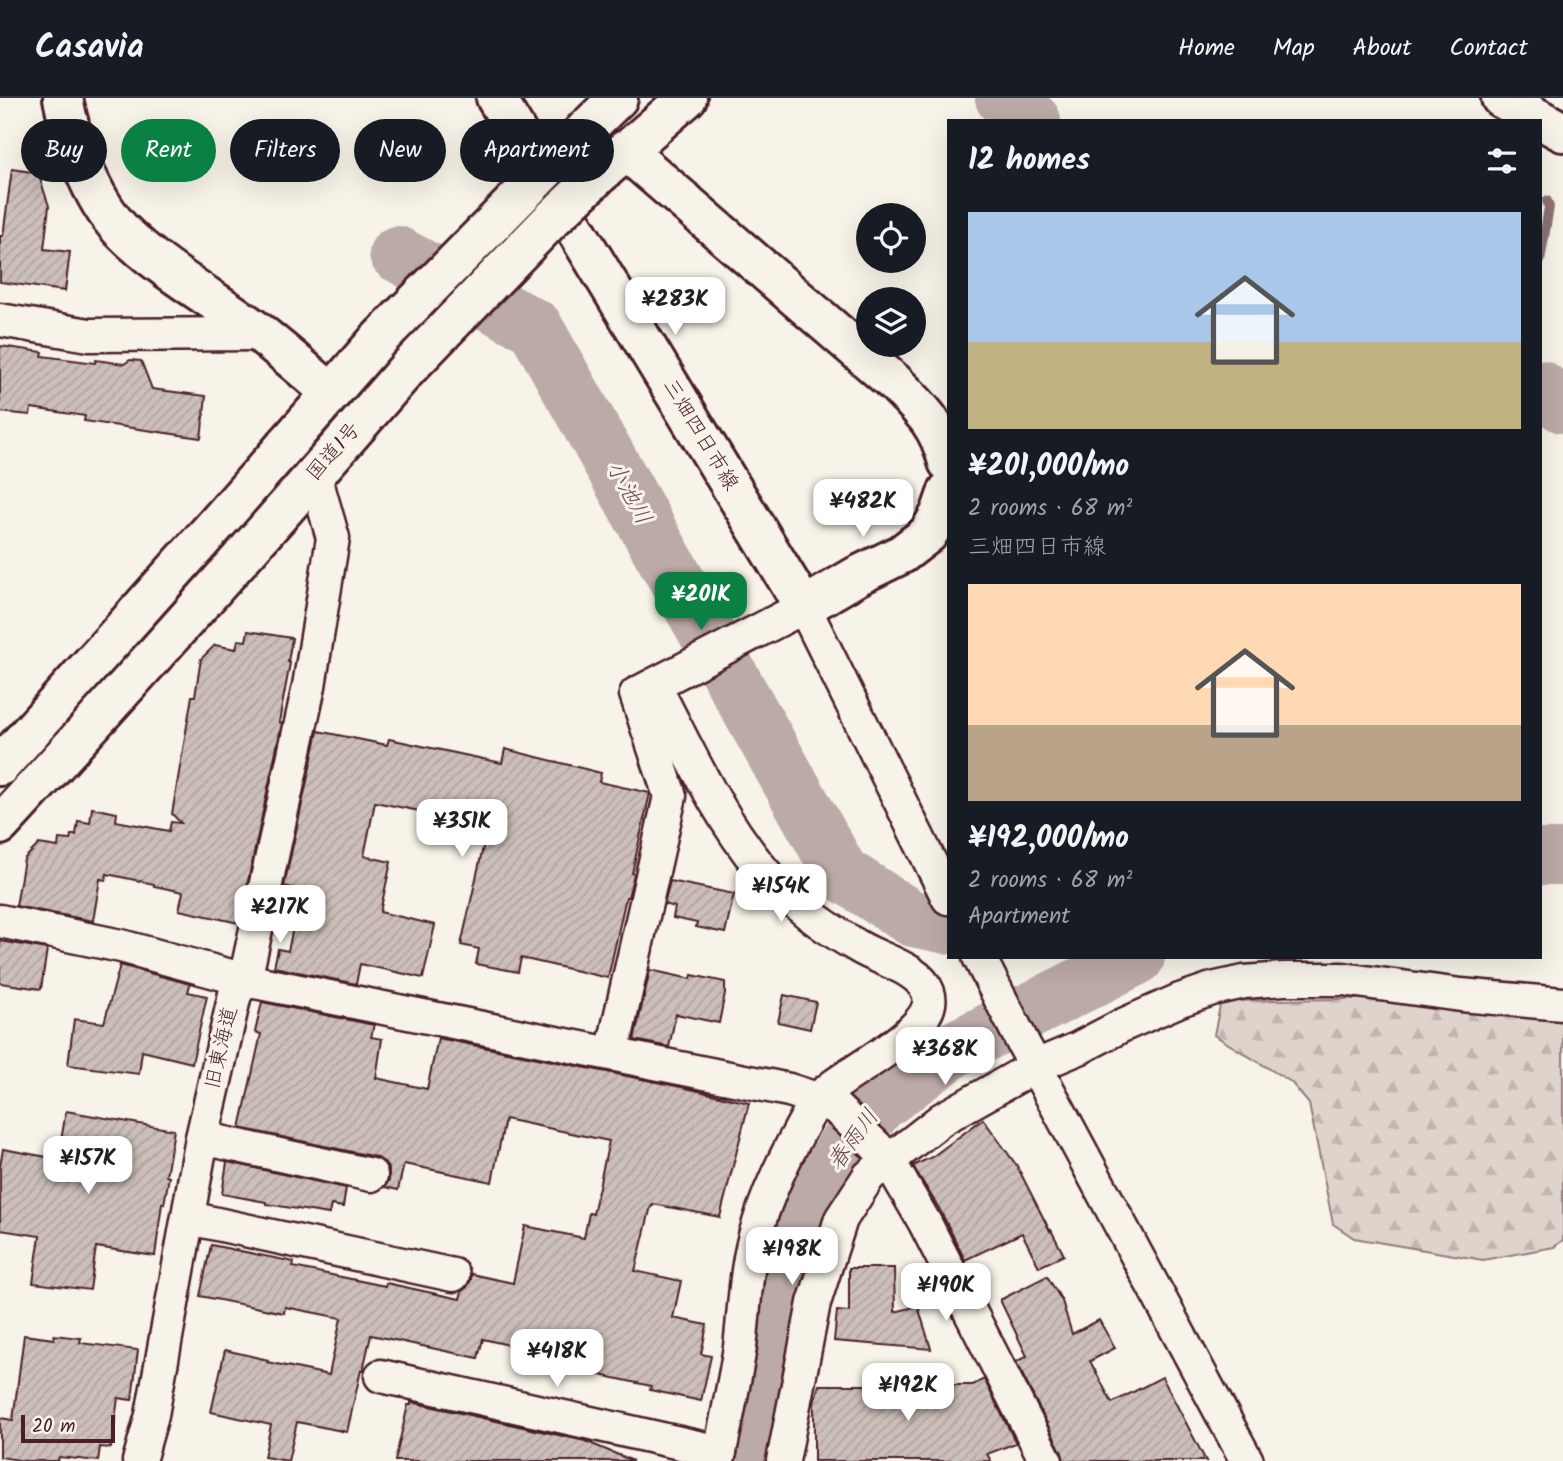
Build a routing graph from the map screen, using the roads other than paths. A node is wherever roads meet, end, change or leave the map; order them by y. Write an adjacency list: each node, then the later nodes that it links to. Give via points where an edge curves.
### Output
1 (63, 98): 13 (main road, via 89,180 119,228)
2 (496, 98): 18 (main road, 三畑四日市線)
3 (1501, 98): 6 (main road)
4 (678, 105): 9 (main road, 国道1号)
5 (601, 109): 14 (main road, 国道1号, bridge)
6 (1539, 119)
7 (1542, 120): 8 (main road)
8 (1563, 132)
9 (614, 160)
10 (614, 162): 15 (main road, via 895,383 926,414)
11 (591, 182): 16 (main road, 国道1号, bridge, via 408,368)
12 (0, 320): 13 (street, via 89,335)
13 (261, 334): 14 (main road)
14 (331, 393): 20 (main road, 国道1号)
15 (947, 458)
16 (315, 475): 21 (main road, 国道1号); 25 (street, 旧東海道, via 333,538 309,686)
17 (947, 494): 18 (main road, via 928,534 902,554)
18 (804, 607): 19 (street); 22 (street)
19 (657, 684): 27 (street, via 636,694 670,796); 29 (street, via 734,833 761,869 830,929 910,972 924,983 930,996 918,1025 833,1086)
20 (0, 766)
21 (0, 825)
22 (947, 896)
23 (0, 921): 25 (street, via 121,946)
24 (980, 959): 28 (street)
25 (245, 980): 27 (street); 30 (street, 旧東海道, via 235,994)
26 (1563, 1004): 28 (street, via 1343,979 1244,982 1180,1000)
27 (612, 1054): 29 (street, via 789,1090)
28 (1030, 1056): 31 (street, via 942,1119); 40 (street)
29 (826, 1104): 31 (street); 36 (street, via 780,1168 757,1227)
30 (202, 1139): 32 (street); 33 (street, 旧東海道)
31 (883, 1154): 38 (street, via 841,1219 814,1304); 39 (street, via 925,1223)
32 (371, 1175)
33 (189, 1218): 34 (street); 37 (street, 旧東海道)
34 (453, 1275)
35 (381, 1376): 36 (street)
36 (719, 1457)
37 (139, 1461)
38 (783, 1461)
39 (1046, 1461)
40 (1247, 1461)

